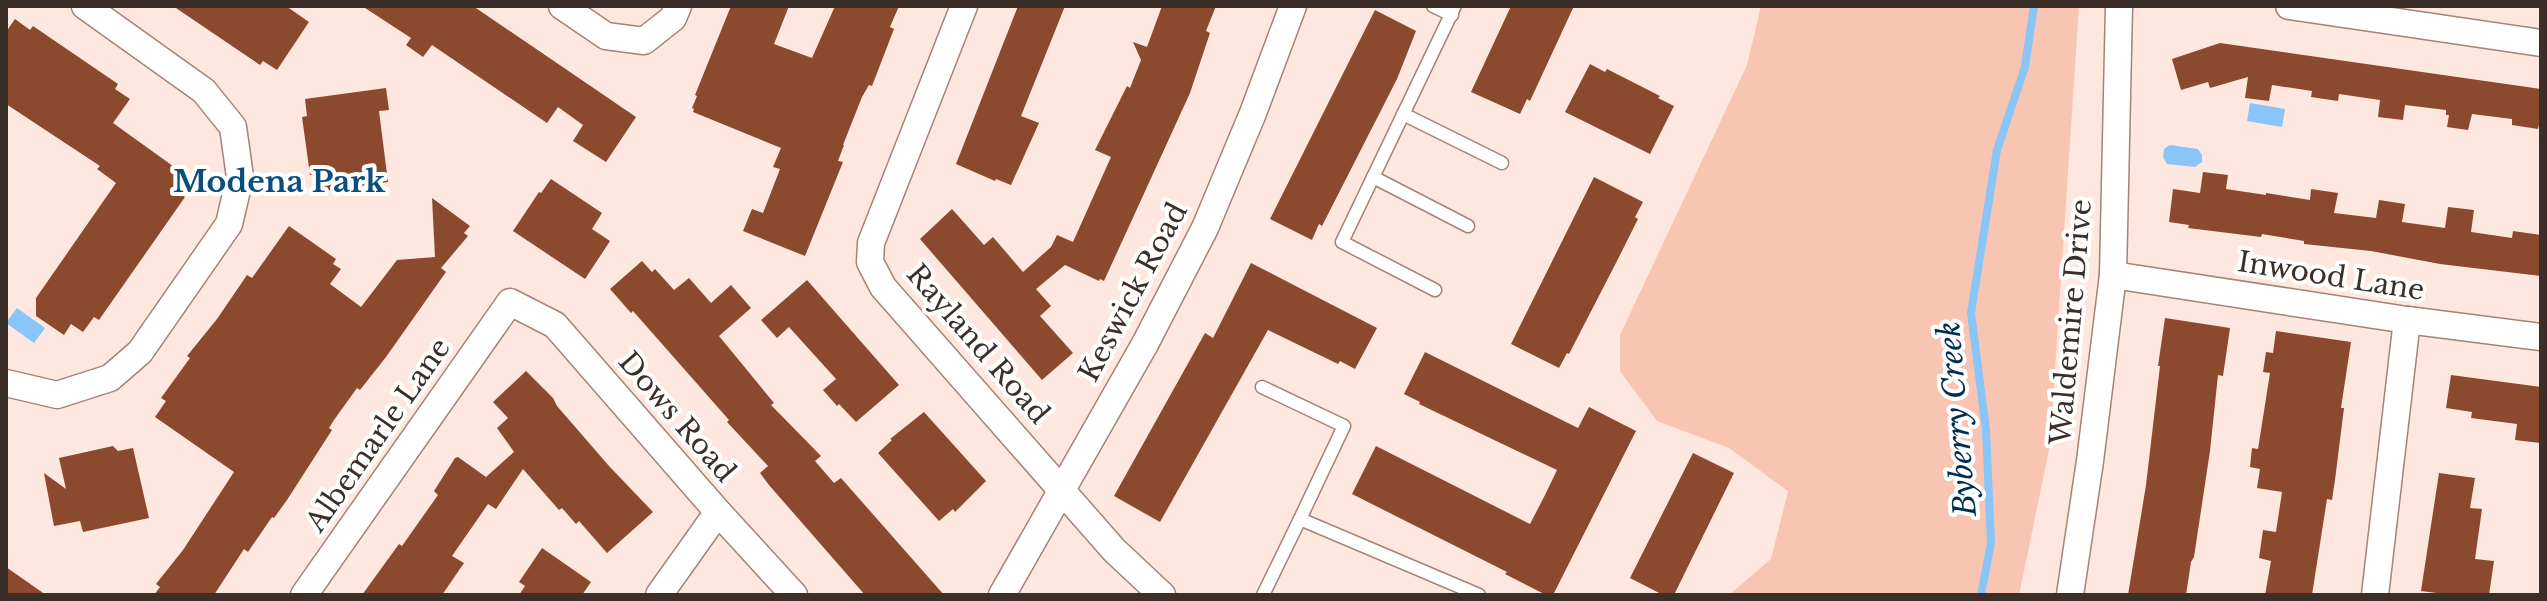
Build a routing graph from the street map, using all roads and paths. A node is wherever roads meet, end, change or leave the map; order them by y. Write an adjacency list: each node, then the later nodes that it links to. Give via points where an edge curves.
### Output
1 (85, 6): 20 (street, via 204,91 233,127 240,177 229,224 140,352 110,378 57,395)
2 (562, 6): 3 (street, via 606,36 644,41 673,18)
3 (678, 6)
4 (964, 6): 22 (street, Rayland Road, via 871,243 870,262 883,287)
5 (1293, 6): 22 (street, Keswick Road, via 1205,228)
6 (1433, 6): 9 (lane)
7 (2119, 6): 15 (street, Waldemire Drive)
8 (2289, 6): 10 (street)
9 (1453, 10): 11 (lane)
10 (2541, 43)
11 (1403, 114): 12 (lane); 13 (lane)
12 (1502, 163)
13 (1373, 177): 14 (lane); 16 (lane, via 1342,242)
14 (1468, 226)
15 (2113, 275): 18 (street, Inwood Lane); 32 (street, Waldemire Drive)
16 (1435, 290)
17 (503, 312): 23 (street, Dows Road, via 510,302 555,325); 25 (street, Albemarle Lane)
18 (2407, 320): 19 (street, Inwood Lane); 33 (street)
19 (2541, 337)
20 (6, 383)
21 (1262, 387): 24 (lane, via 1344,426)
22 (1061, 490): 28 (street, Keswick Road); 29 (street, Rayland Road)
23 (718, 512): 26 (street); 27 (street, Dows Road)
24 (1300, 519): 30 (lane); 31 (lane)
25 (304, 595)
26 (659, 595)
27 (794, 595)
28 (1002, 595)
29 (1162, 595)
30 (1263, 595)
31 (1479, 595)
32 (2070, 595)
33 (2375, 595)

